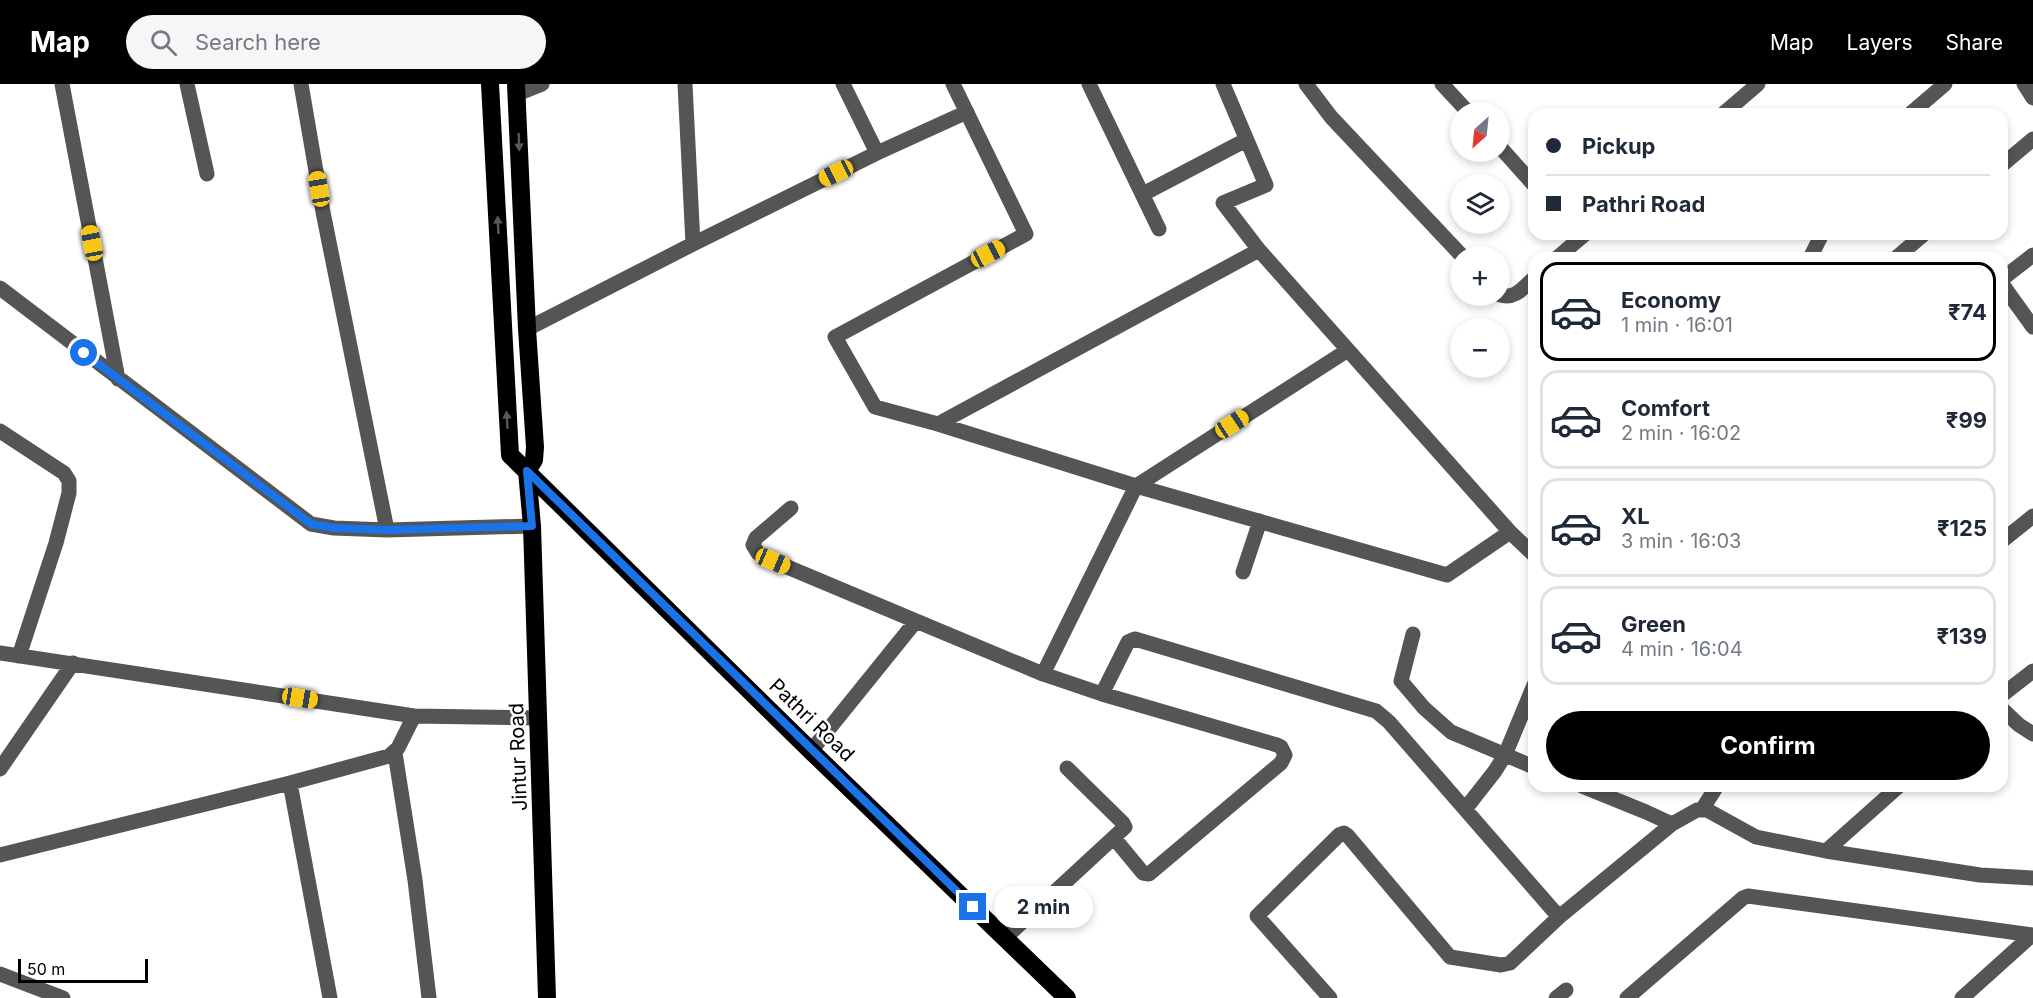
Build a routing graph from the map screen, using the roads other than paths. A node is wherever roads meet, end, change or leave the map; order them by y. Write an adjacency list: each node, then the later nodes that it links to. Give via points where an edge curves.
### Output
1 (62, 84): 47 (street)
2 (187, 84): 27 (street)
3 (301, 84): 56 (street)
4 (490, 84): 50 (highway, Pathri Road, one-way to 4, via 509,450)
5 (542, 84): 16 (street)
6 (685, 84): 33 (street)
7 (843, 84): 24 (street)
8 (953, 84): 21 (street)
9 (1089, 84): 29 (street)
10 (1223, 84): 23 (street)
11 (1306, 84): 34 (street, via 1331,117)
12 (1442, 84): 18 (street)
13 (1758, 84): 19 (street)
14 (1945, 84): 20 (street)
15 (2024, 84): 17 (street)
16 (517, 89): 45 (highway, one-way to 45)
17 (2033, 98)
18 (1459, 102)
19 (1730, 108)
20 (1917, 108)
21 (967, 112): 24 (street); 48 (street, via 1026,234 835,337 874,407)
22 (2033, 139): 26 (street)
23 (1246, 140): 29 (street); 35 (street, via 1266,185 1223,203)
24 (877, 153): 33 (street)
25 (1510, 158): 28 (street)
26 (2008, 160)
27 (207, 174)
28 (1528, 178)
29 (1143, 194): 30 (street)
30 (1159, 229)
31 (1577, 240): 36 (street)
32 (1917, 240): 37 (street)
33 (693, 244): 45 (street)
34 (1453, 246)
35 (1259, 250): 46 (street); 48 (street)
36 (1564, 252)
37 (1903, 252)
38 (2033, 255): 39 (street)
39 (2008, 274)
40 (1528, 283): 43 (street)
41 (0, 288): 47 (street)
42 (2008, 292): 44 (street)
43 (1510, 296)
44 (2033, 327)
45 (527, 329): 50 (highway, via 535,452)
46 (1348, 350): 51 (street); 57 (street)
47 (118, 379): 56 (street, via 304,520 327,527)
48 (938, 424): 51 (street)
49 (0, 430): 64 (street, via 64,473 69,481 56,543)
50 (527, 471): 54 (highway, Jintur Road); 75 (highway, Pathri Road)
51 (1136, 486): 55 (street); 67 (street)
52 (791, 508): 61 (street, via 756,538 753,545 758,553)
53 (2033, 516): 58 (street)
54 (532, 520): 56 (street); 73 (highway, Jintur Road)
55 (1260, 521): 57 (street, via 1447,575); 60 (street)
56 (387, 530)
57 (1510, 532): 59 (street)
58 (2008, 536)
59 (1528, 549)
60 (1243, 572)
61 (916, 621): 67 (street); 75 (street)
62 (1413, 634): 77 (street, via 1401,674 1404,686 1451,732)
63 (0, 653): 64 (street)
64 (19, 656): 65 (street)
65 (73, 663): 72 (street); 80 (street)
66 (2033, 670): 68 (street)
67 (1043, 674): 69 (street)
68 (2008, 690)
69 (1102, 694): 85 (street, via 1132,639 1368,707 1389,722); 88 (street, via 1277,745 1285,755 1281,763 1149,874 1143,873)
70 (1528, 699): 77 (street)
71 (2008, 714): 74 (street)
72 (414, 716): 73 (street); 76 (street)
73 (539, 718): 100 (highway, Jintur Road)
74 (2033, 734)
75 (811, 751): 94 (highway, Pathri Road)
76 (395, 753): 81 (street); 99 (street)
77 (1505, 755): 78 (street); 85 (street)
78 (1528, 765)
79 (1067, 768): 88 (street, via 1124,825)
80 (0, 769)
81 (290, 783): 90 (street); 98 (street)
82 (1596, 792): 87 (street)
83 (1713, 792): 86 (street)
84 (1892, 792): 89 (street)
85 (1466, 808): 92 (street)
86 (1703, 808): 87 (street); 89 (street, via 1752,836)
87 (1672, 824): 92 (street)
88 (1114, 838): 94 (street)
89 (1826, 851): 91 (street, via 1989,876)
90 (0, 855)
91 (2033, 878)
92 (1559, 917): 96 (street, via 1510,963 1452,958 1348,836 1341,834 1257,916)
93 (2033, 935): 102 (street, via 1748,896); 103 (street)
94 (1005, 939): 101 (highway, Pathri Road)
95 (0, 974): 97 (street)
96 (1324, 996)
97 (63, 998)
98 (330, 998)
99 (429, 998)
100 (547, 998)
101 (1067, 998)
102 (1627, 998)
103 (1962, 998)

